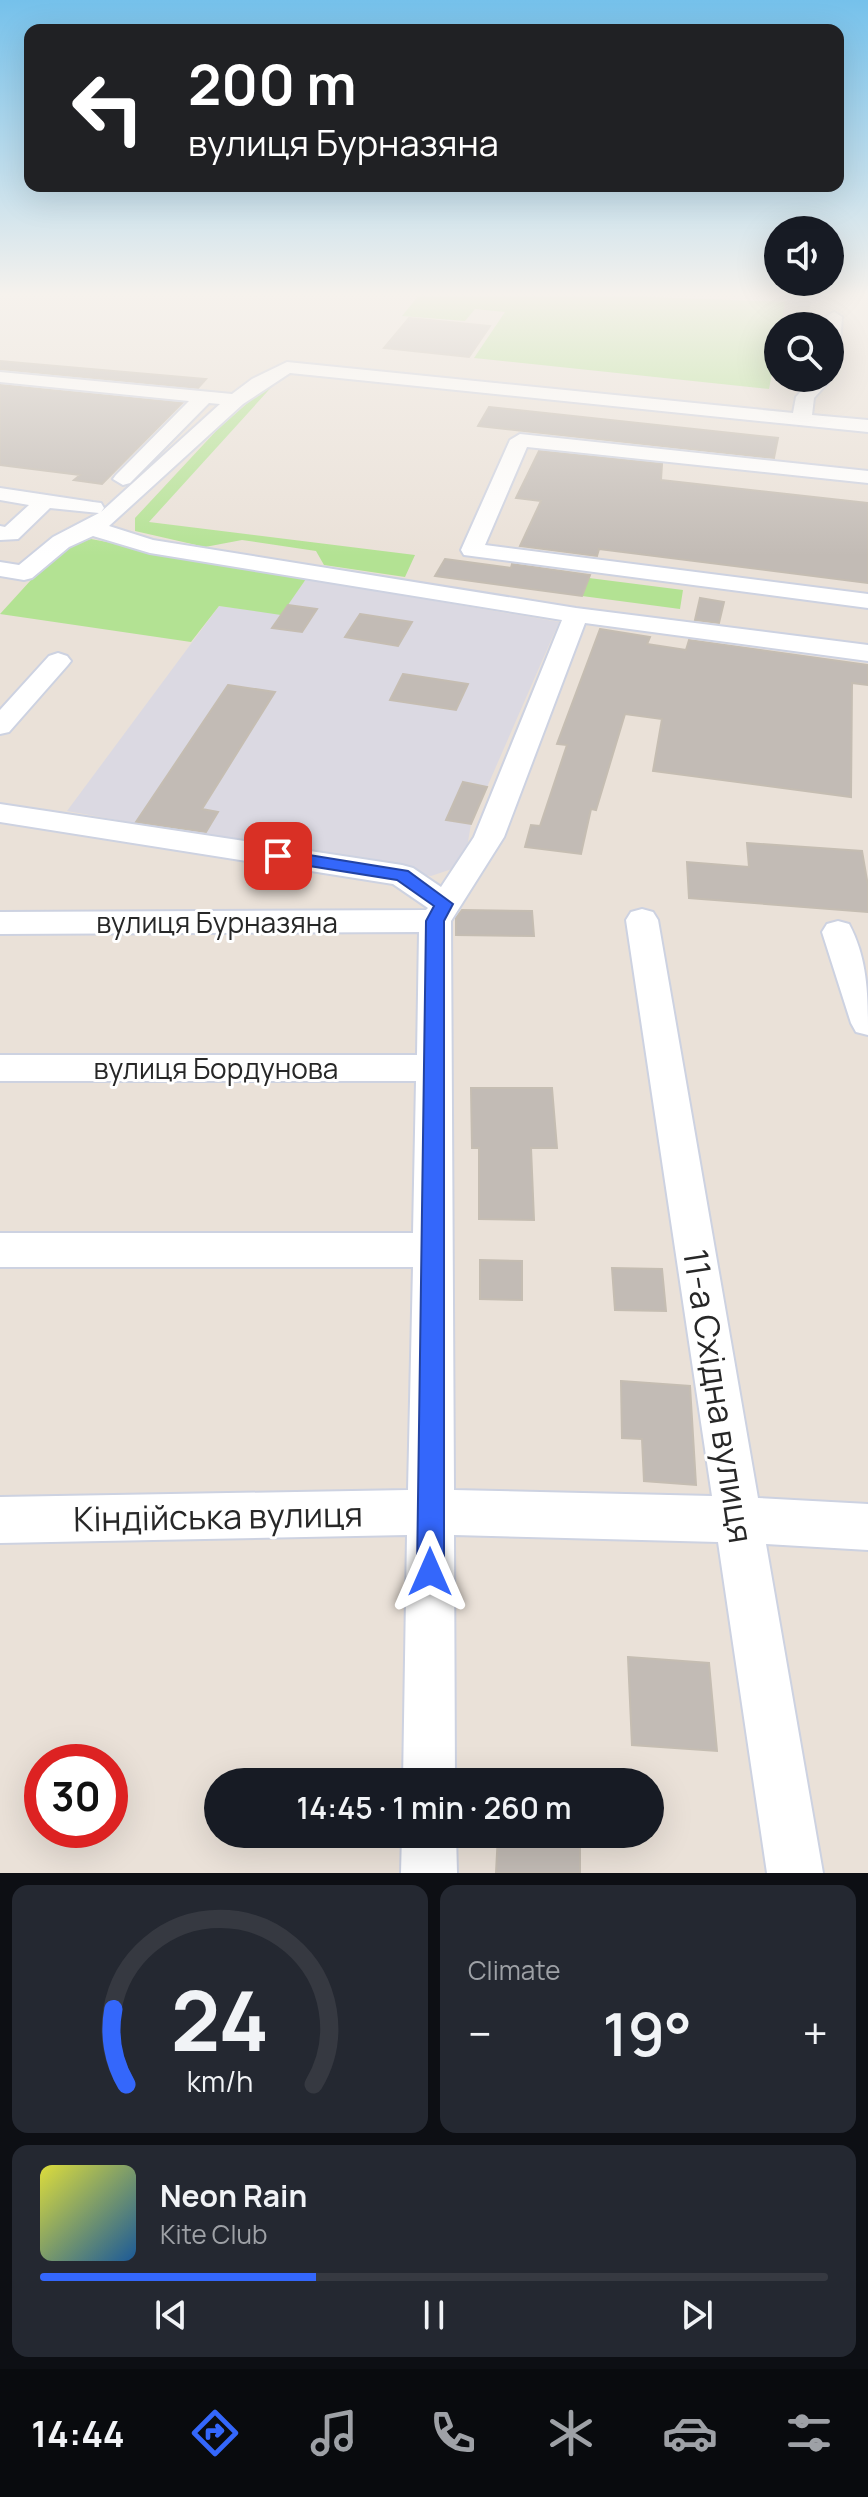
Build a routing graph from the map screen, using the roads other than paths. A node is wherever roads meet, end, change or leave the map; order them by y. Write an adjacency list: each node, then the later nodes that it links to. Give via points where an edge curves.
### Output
1 (48, 381): 5 (street)
2 (262, 381): 6 (street)
3 (438, 381): 7 (street)
4 (810, 392): 7 (street)
5 (205, 396): 6 (street); 12 (street)
6 (236, 400): 12 (street)
7 (802, 419): 8 (street)
8 (868, 426)
9 (868, 477): 15 (street, via 520,440 472,550)
10 (0, 494): 11 (street)
11 (46, 500): 12 (street); 13 (street, via 10,534)
12 (99, 517): 14 (street); 17 (street, via 150,546)
13 (0, 533)
14 (11, 577)
15 (740, 585): 16 (street); 18 (street)
16 (868, 601)
17 (576, 615): 18 (street); 23 (street, via 489,837)
18 (732, 634): 19 (street)
19 (868, 653)
20 (58, 661): 21 (street)
21 (0, 726)
22 (0, 813): 23 (street, вулиця Бурназяна, via 402,875)
23 (439, 913): 25 (street, вулиця Бурназяна); 29 (street)
24 (642, 920): 34 (street, 11-а Східна вулиця)
25 (0, 923)
26 (838, 932): 27 (street)
27 (868, 1023)
28 (0, 1068): 29 (street, вулиця Бордунова)
29 (432, 1068): 31 (street)
30 (0, 1250): 31 (street)
31 (430, 1250): 32 (street)
32 (431, 1512): 33 (street, Кіндійська вулиця); 34 (street, Кіндійська вулиця); 36 (street)
33 (0, 1520)
34 (740, 1520): 35 (street, Кіндійська вулиця); 39 (street, 11-а Східна вулиця)
35 (868, 1527)
36 (429, 1768)
37 (429, 1848): 38 (street)
38 (429, 1873)
39 (795, 1873)

